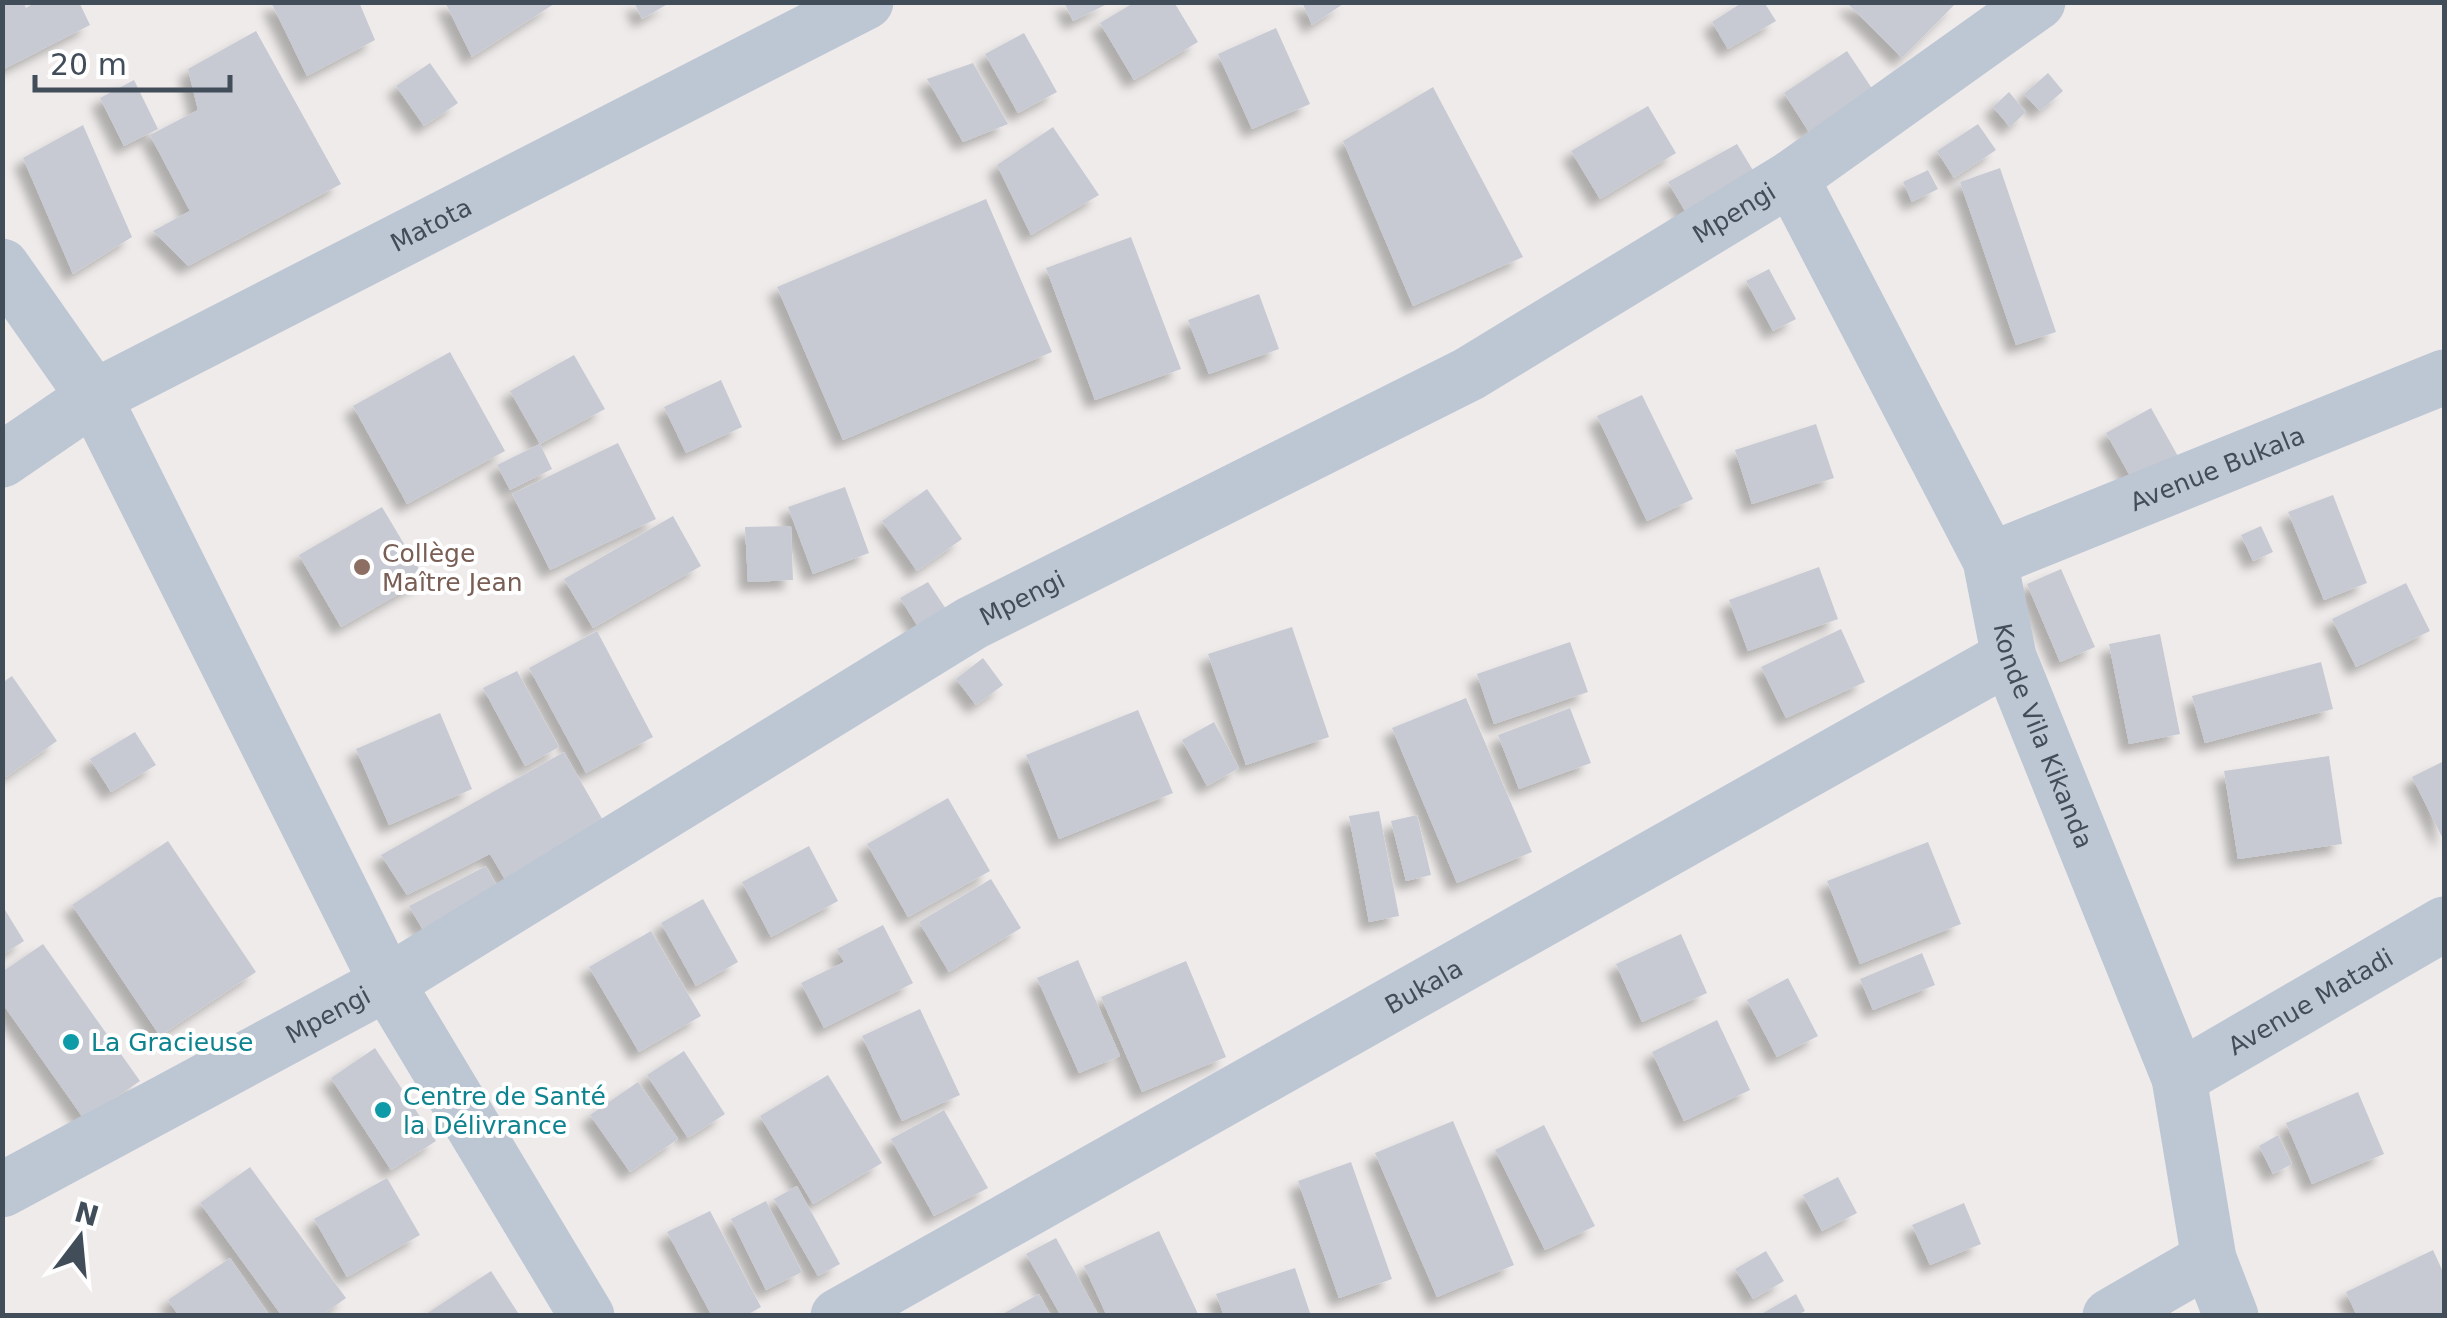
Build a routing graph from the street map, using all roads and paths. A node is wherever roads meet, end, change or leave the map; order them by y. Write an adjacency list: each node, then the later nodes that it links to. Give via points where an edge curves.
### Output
1 (866, 2): 6 (street, Matota)
2 (2038, 2): 3 (street, Mpengi)
3 (1791, 178): 8 (street, Konde Vila Kikanda); 11 (street, Mpengi, via 1468,374 972,622)
4 (2, 266): 6 (street)
5 (2444, 377): 8 (street, Avenue Bukala)
6 (94, 397): 7 (street, Matota); 11 (street)
7 (2, 460)
8 (1990, 560): 9 (street, Konde Vila Kikanda)
9 (2009, 658): 12 (street, Konde Vila Kikanda); 16 (street, Bukala)
10 (2444, 924): 12 (street, Avenue Matadi)
11 (388, 983): 13 (street, Mpengi); 15 (street)
12 (2179, 1078): 14 (street, Konde Vila Kikanda)
13 (2, 1190)
14 (2210, 1259): 17 (street); 18 (street, Konde Vila Kikanda)
15 (587, 1316)
16 (838, 1316)
17 (2110, 1316)
18 (2231, 1316)

